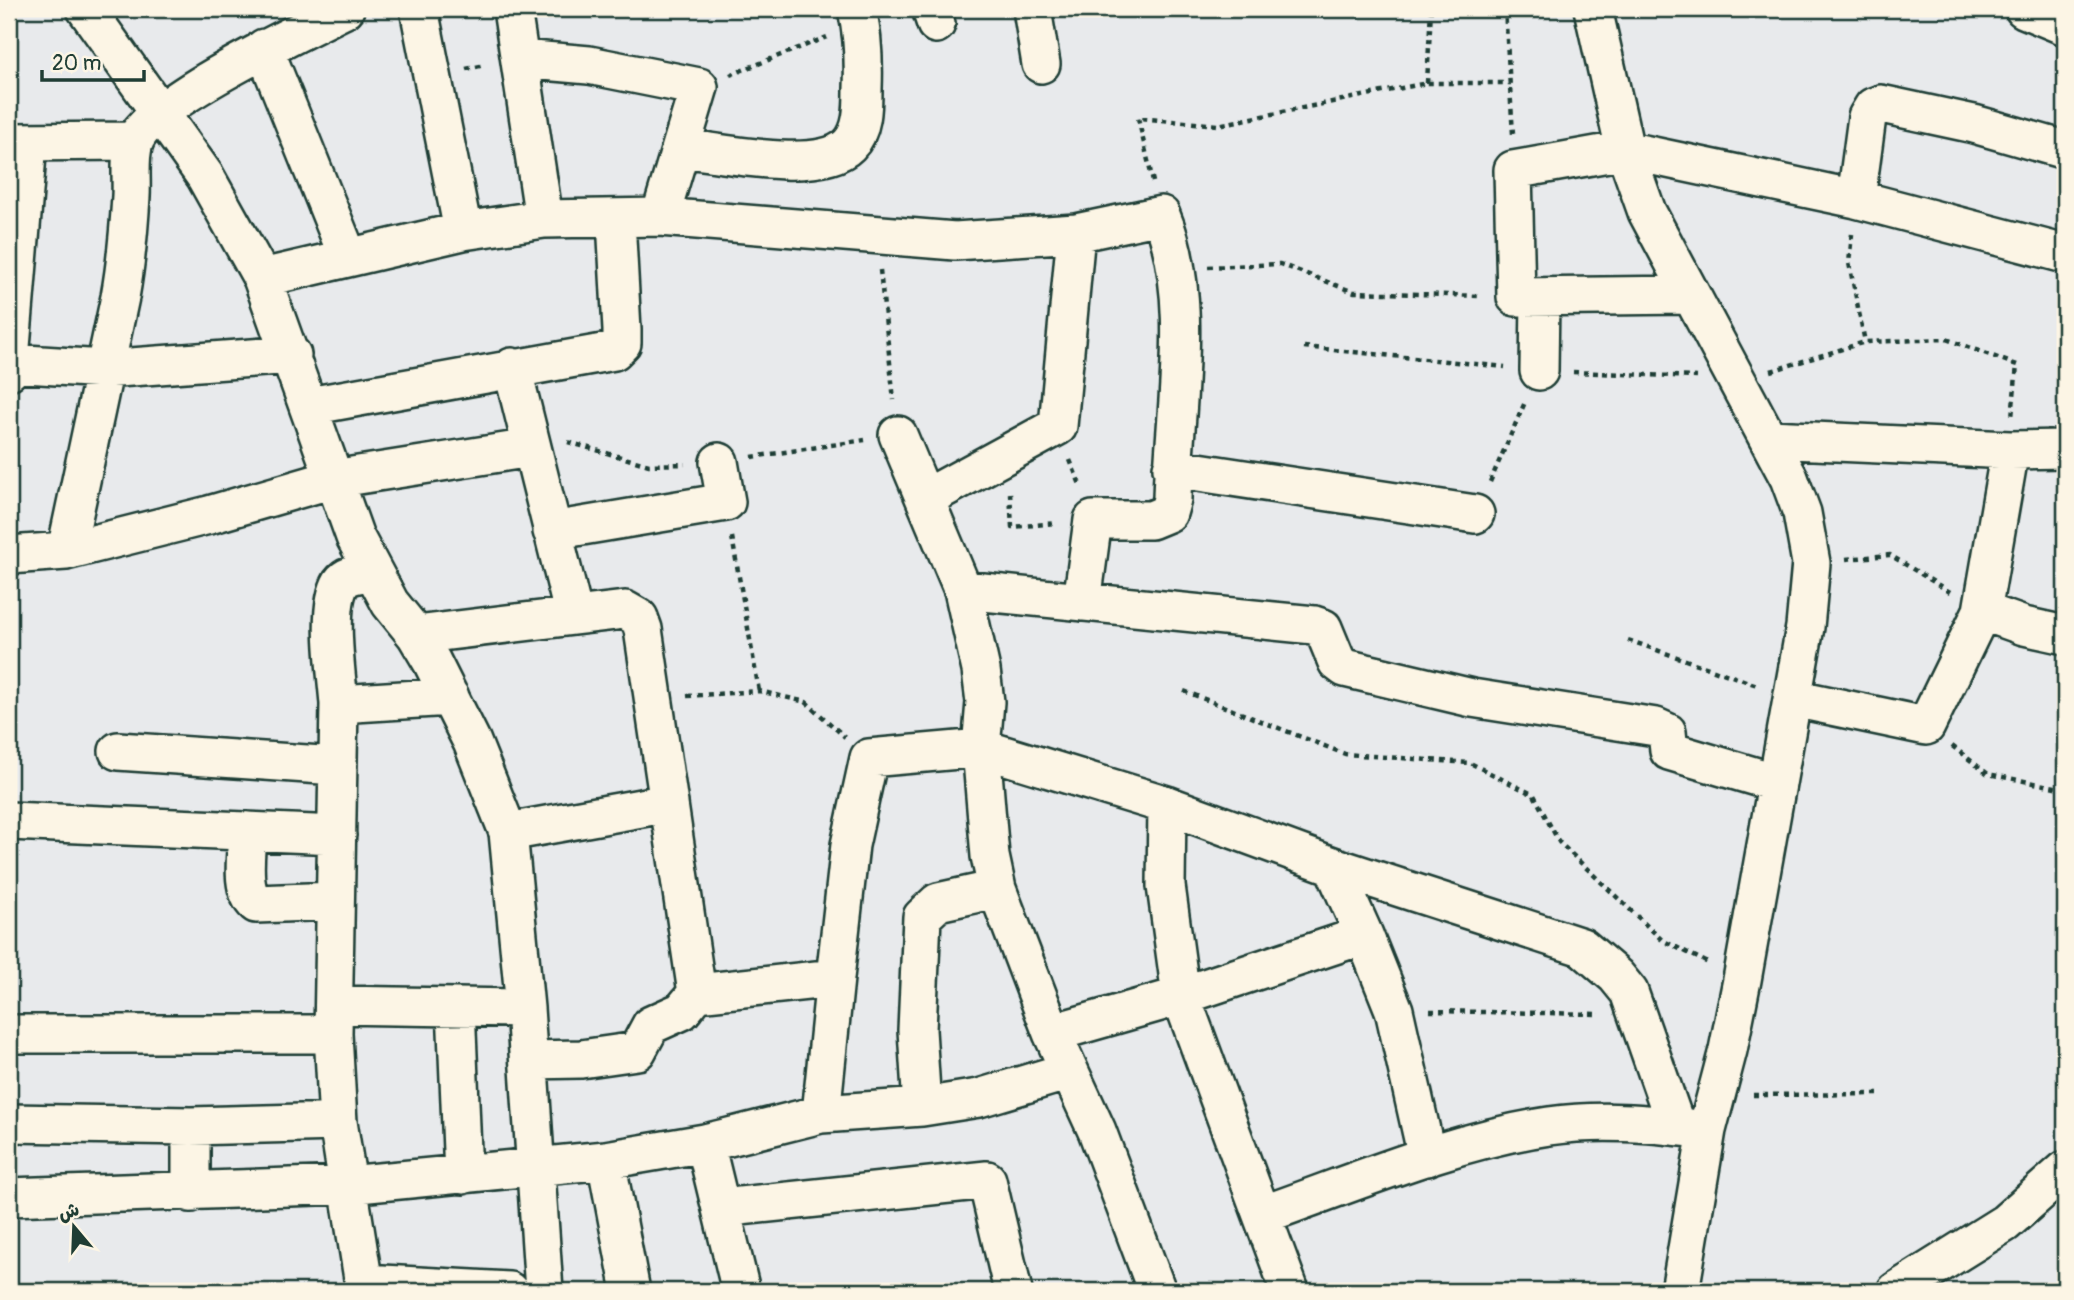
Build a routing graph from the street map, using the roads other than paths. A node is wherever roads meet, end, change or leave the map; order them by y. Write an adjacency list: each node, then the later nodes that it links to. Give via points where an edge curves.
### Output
1 (86, 9): 13 (street)
2 (345, 9): 10 (street)
3 (419, 9): 23 (street)
4 (512, 9): 11 (street)
5 (1032, 9): 12 (street)
6 (1593, 9): 17 (street)
7 (2024, 9): 9 (street)
8 (858, 17): 16 (street, via 863,103 859,128 849,145 834,155 799,161)
9 (2065, 26)
10 (264, 48): 13 (street); 26 (street)
11 (521, 59): 16 (street, via 589,65 699,87); 21 (street)
12 (1041, 64)
13 (162, 111): 14 (street); 27 (street)
14 (134, 141): 15 (street); 33 (street, via 126,262)
15 (18, 143): 31 (street)
16 (681, 148): 20 (street)
17 (1625, 150): 19 (street); 28 (street, via 1647,212); 29 (street, via 1513,170)
18 (2065, 150): 19 (street, via 1881,104 1867,117)
19 (1856, 199): 25 (street)
20 (660, 217): 22 (street); 24 (street, via 955,241)
21 (544, 219): 22 (street); 23 (street)
22 (617, 220): 32 (street, via 621,343 614,351)
23 (463, 231): 26 (street)
24 (1076, 233): 42 (street, via 1161,215 1176,269 1179,335); 44 (street, via 1058,426)
25 (2065, 254)
26 (348, 257): 27 (street)
27 (262, 278): 30 (street)
28 (1689, 295): 29 (street); 37 (street)
29 (1528, 297): 34 (street)
30 (292, 355): 33 (street); 35 (street)
31 (9, 367): 33 (street)
32 (512, 367): 35 (street); 38 (street)
33 (104, 369): 47 (street)
34 (1539, 371)
35 (309, 406): 43 (street)
36 (898, 435): 44 (street)
37 (1769, 439): 40 (street); 57 (street, via 1802,513 1811,563)
38 (530, 448): 43 (street); 46 (street)
39 (2065, 449): 40 (street)
40 (2010, 450): 52 (street)
41 (719, 462): 46 (street, via 726,502)
42 (1172, 468): 45 (street); 51 (street, via 1168,513 1152,520 1093,520)
43 (333, 479): 47 (street); 49 (street)
44 (926, 498): 50 (street)
45 (1475, 514)
46 (552, 531): 53 (street)
47 (66, 551): 48 (street)
48 (9, 555)
49 (371, 572): 54 (street); 58 (street, via 349,576 336,599)
50 (963, 590): 51 (street); 59 (street, via 985,702)
51 (1083, 602): 62 (street, via 1314,625 1323,628 1337,662 1345,668 1472,698 1656,727 1667,733 1669,751)
52 (1982, 611): 55 (street); 57 (street, via 1926,726)
53 (573, 617): 54 (street); 63 (street, via 625,610 639,618)
54 (416, 635): 56 (street)
55 (2065, 635)
56 (450, 696): 58 (street); 67 (street)
57 (1793, 698): 62 (street)
58 (339, 704): 61 (street)
59 (981, 748): 64 (street); 70 (street); 73 (street, via 869,758 849,845)
60 (118, 751): 61 (street)
61 (336, 766): 68 (street)
62 (1777, 783): 88 (street, via 1717,1095)
63 (669, 803): 67 (street); 74 (street)
64 (1167, 805): 69 (street); 75 (street, via 1167,886)
65 (9, 821): 66 (street)
66 (247, 831): 68 (street); 71 (street, via 246,888 256,904)
67 (508, 832): 77 (street)
68 (337, 835): 71 (street)
69 (1333, 866): 72 (street); 88 (street, via 1582,947 1629,992)
70 (997, 889): 79 (street); 83 (street, via 938,902 922,917 917,1030)
71 (335, 901): 78 (street)
72 (1364, 935): 75 (street); 90 (street, via 1394,1010)
73 (835, 978): 74 (street); 84 (street)
74 (697, 993): 81 (street, via 682,1011 651,1025 637,1051)
75 (1181, 996): 79 (street); 99 (street)
76 (456, 1007): 77 (street); 78 (street); 94 (street)
77 (525, 1008): 81 (street)
78 (334, 1020): 80 (street); 85 (street)
79 (1052, 1033): 82 (street)
80 (9, 1034)
81 (529, 1060): 92 (street)
82 (1069, 1071): 83 (street, via 979,1098); 106 (street)
83 (922, 1107): 84 (street)
84 (821, 1114): 89 (street)
85 (338, 1122): 87 (street); 95 (street)
86 (9, 1123): 87 (street)
87 (191, 1126): 96 (street)
88 (1692, 1128): 90 (street, via 1642,1122 1549,1126); 108 (street)
89 (705, 1143): 91 (street); 98 (street)
90 (1427, 1157): 99 (street)
91 (606, 1160): 92 (street); 103 (street)
92 (535, 1168): 94 (street); 102 (street)
93 (2065, 1170): 109 (street, via 2005,1223)
94 (463, 1175): 95 (street)
95 (348, 1185): 96 (street); 100 (street)
96 (191, 1193): 97 (street)
97 (9, 1197)
98 (721, 1208): 104 (street); 105 (street, via 987,1180)
99 (1262, 1215): 107 (street)
100 (365, 1287): 101 (street)
101 (509, 1291)
102 (544, 1291)
103 (631, 1291)
104 (741, 1291)
105 (1013, 1291)
106 (1157, 1291)
107 (1290, 1291)
108 (1680, 1291)
109 (1896, 1291)

